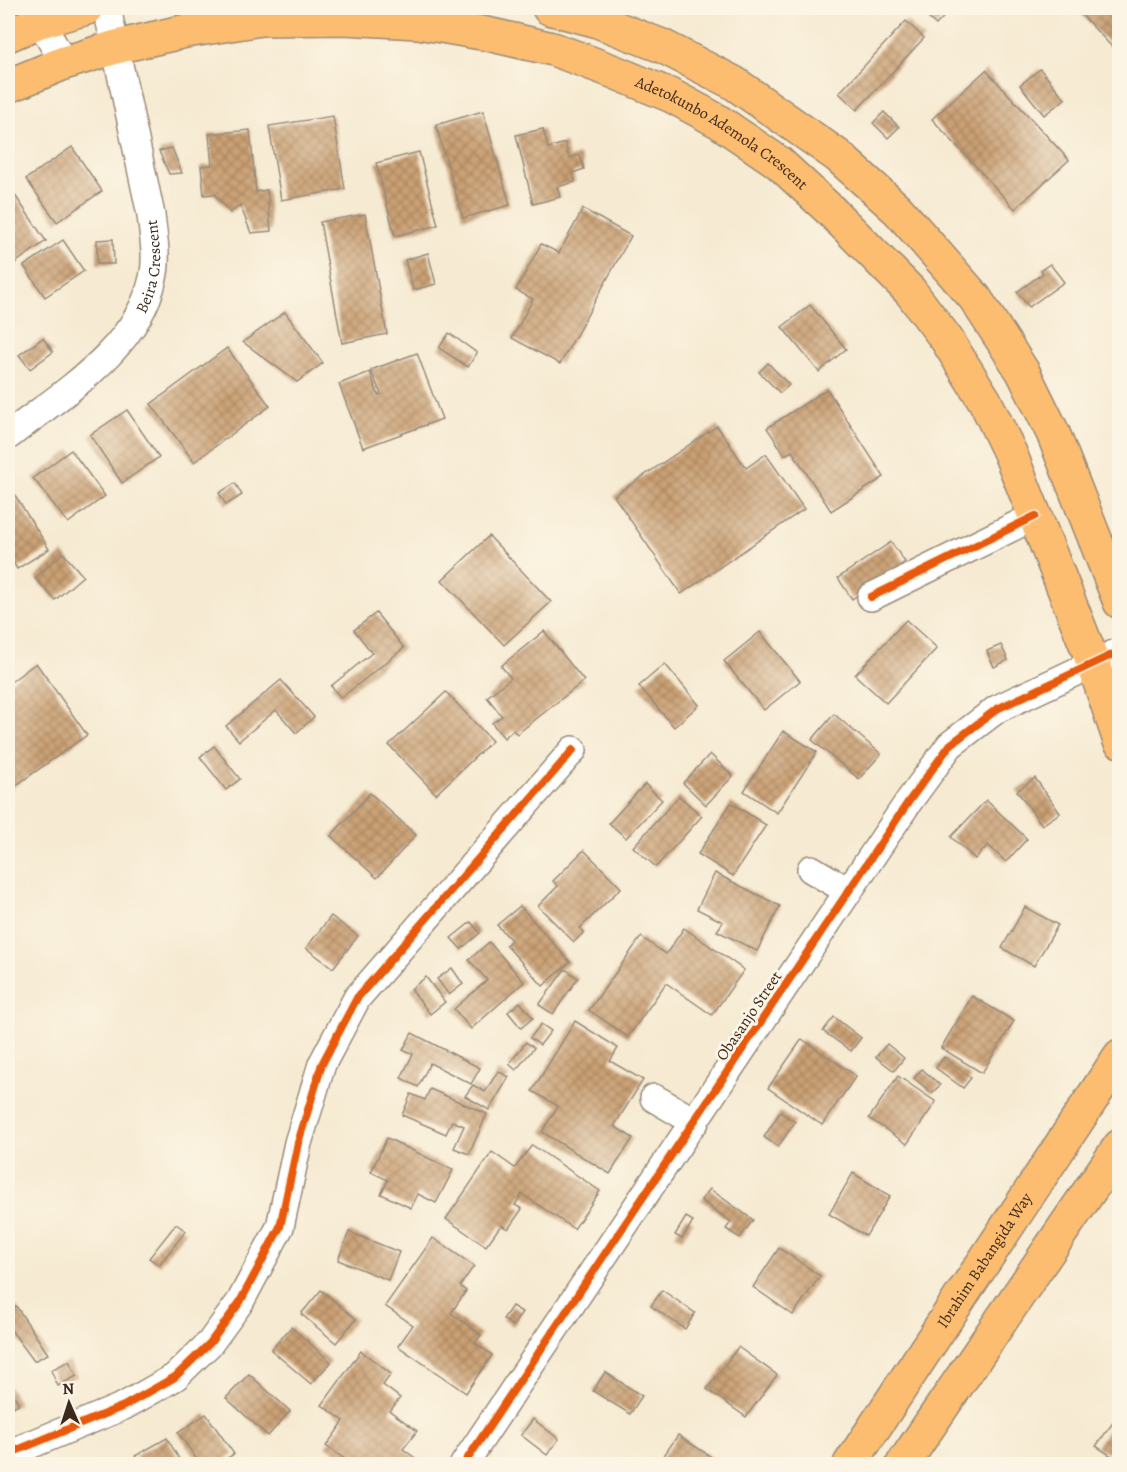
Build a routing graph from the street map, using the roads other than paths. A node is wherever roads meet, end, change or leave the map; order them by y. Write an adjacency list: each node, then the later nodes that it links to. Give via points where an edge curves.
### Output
1 (87, 8): 4 (main road)
2 (108, 8): 6 (street, Beira Crescent)
3 (549, 8): 12 (main road, via 596,20 662,46 734,82 838,156 898,210 975,298 1023,372 1053,433)
4 (37, 14): 5 (main road); 7 (street)
5 (8, 35)
6 (116, 47): 7 (main road, Adetokunbo Ademola Crescent); 9 (street, Beira Crescent, via 151,215 154,276 134,325 103,361); 10 (main road, Adetokunbo Ademola Crescent, via 261,20 343,18 418,22 553,50 672,96 718,121 778,162 910,291 985,401)
7 (64, 63): 8 (main road, Adetokunbo Ademola Crescent)
8 (8, 86)
9 (8, 436)
10 (1035, 516): 11 (street); 13 (main road, Adetokunbo Ademola Crescent)
11 (872, 597)
12 (1119, 602)
13 (1106, 657): 14 (main road, Adetokunbo Ademola Crescent); 17 (street, Obasanjo Street, via 997,709 950,745)
14 (1119, 741)
15 (573, 750): 22 (street, via 357,998 322,1064 298,1143 280,1227 240,1302 210,1343 175,1377 124,1406)
16 (811, 869): 17 (street)
17 (848, 891): 20 (street, Obasanjo Street)
18 (1119, 1056): 24 (main road, Ibrahim Babangida Way)
19 (654, 1098): 20 (street)
20 (695, 1122): 23 (street, Obasanjo Street)
21 (1119, 1146): 25 (main road)
22 (8, 1454)
23 (464, 1464)
24 (850, 1464)
25 (903, 1464)

